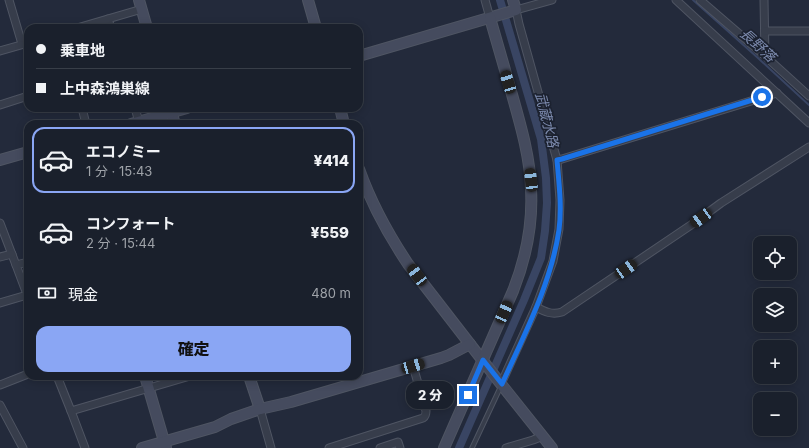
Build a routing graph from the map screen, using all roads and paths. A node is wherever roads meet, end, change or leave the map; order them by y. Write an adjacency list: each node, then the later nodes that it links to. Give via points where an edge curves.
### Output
1 (9, 0): 18 (street)
2 (308, 0): 15 (street)
3 (485, 0): 10 (street)
4 (552, 0): 9 (street)
5 (676, 0): 23 (street)
6 (700, 0): 22 (street)
7 (764, 0): 17 (street)
8 (141, 4): 11 (street); 14 (street)
9 (513, 7): 10 (street); 33 (street)
10 (493, 17): 21 (street); 45 (street, via 525,143 531,180 531,204 528,238 518,277)
11 (108, 19): 12 (street); 13 (street)
12 (91, 24)
13 (110, 24)
14 (146, 24)
15 (315, 24)
16 (809, 30): 17 (street)
17 (765, 31): 22 (street)
18 (24, 40)
19 (24, 43): 20 (street)
20 (0, 51)
21 (363, 55)
22 (765, 56): 24 (street)
23 (777, 93): 29 (street); 33 (street)
24 (808, 94)
25 (24, 97): 26 (street)
26 (0, 105)
27 (165, 112): 28 (street)
28 (143, 120)
29 (809, 123)
30 (809, 147): 43 (street, via 721,203 562,312 550,314)
31 (24, 153): 32 (street)
32 (0, 160)
33 (557, 160): 43 (street, via 559,229 552,261)
34 (363, 180): 44 (street, via 398,249)
35 (0, 223): 36 (street)
36 (12, 254): 37 (street); 39 (street)
37 (0, 256)
38 (24, 263): 39 (street)
39 (16, 265): 40 (street)
40 (24, 286)
41 (24, 297): 42 (street)
42 (0, 303)
43 (536, 307): 52 (street)
44 (470, 344): 45 (street); 46 (street, via 449,355)
45 (485, 363): 52 (street); 68 (street)
46 (413, 366): 56 (street); 65 (street, via 426,411 425,417)
47 (24, 376): 53 (street)
48 (59, 380): 57 (street)
49 (146, 380): 54 (street)
50 (176, 380): 54 (street)
51 (250, 380): 56 (street)
52 (499, 381): 58 (street); 69 (lane)
53 (0, 385)
54 (149, 388): 57 (street); 59 (street)
55 (0, 405): 61 (street)
56 (260, 409): 59 (street); 64 (street)
57 (71, 411): 62 (street)
58 (543, 436): 60 (street); 70 (street)
59 (165, 445): 63 (street)
60 (511, 447)
61 (22, 448)
62 (85, 448)
63 (142, 448)
64 (271, 448)
65 (329, 448)
66 (380, 448): 67 (street, via 398,442)
67 (400, 448)
68 (444, 448)
69 (472, 448)
70 (552, 448)

